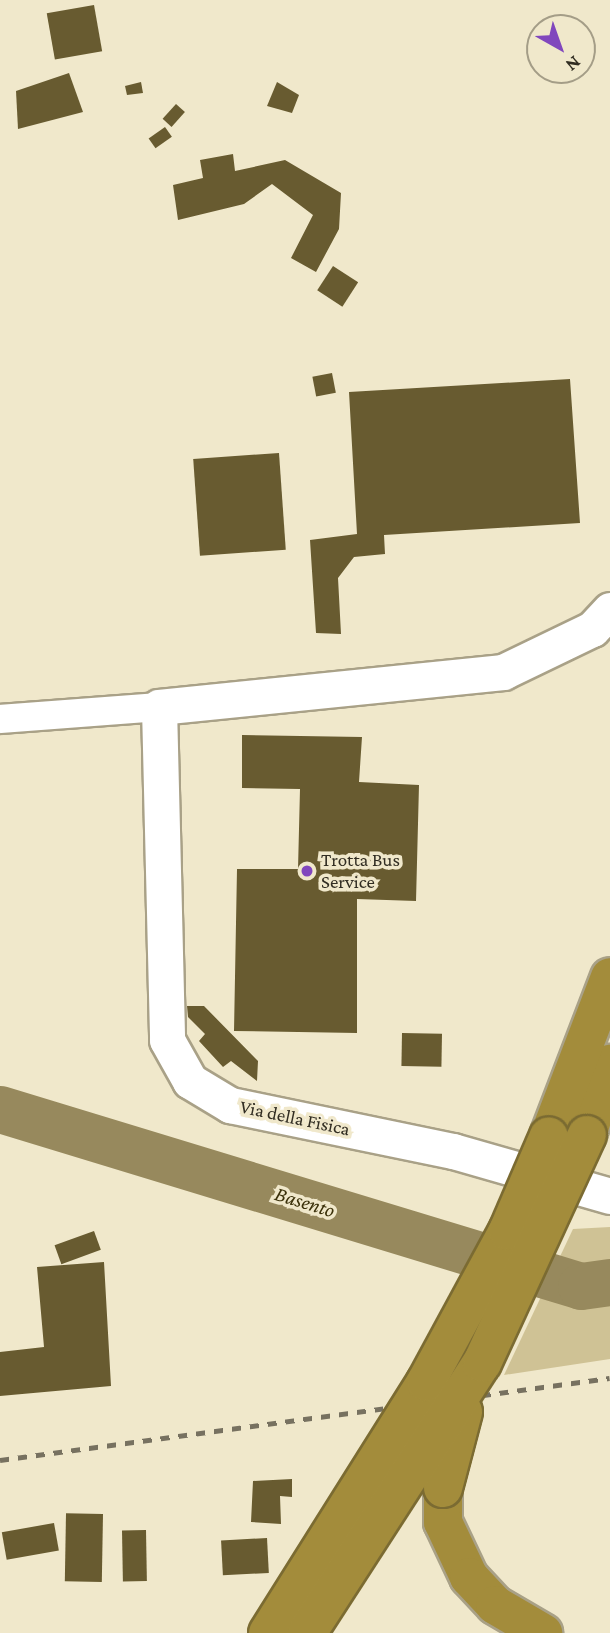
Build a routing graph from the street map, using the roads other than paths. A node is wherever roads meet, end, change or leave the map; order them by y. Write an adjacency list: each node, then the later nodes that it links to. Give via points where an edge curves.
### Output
1 (610, 610): 2 (street, via 592,629 503,672)
2 (159, 707): 3 (street); 6 (street, Via della Fisica, via 167,1040 190,1081 230,1105 453,1151)
3 (0, 719)
4 (610, 977): 8 (highway, bridge, via 549,1136 449,1341 369,1483)
5 (610, 1065): 7 (highway, bridge, via 587,1135)
6 (610, 1196)
7 (482, 1363): 9 (highway, bridge); 10 (highway, bridge, via 443,1488 443,1522 469,1577 495,1605)
8 (268, 1633)
9 (307, 1633)
10 (543, 1633)

